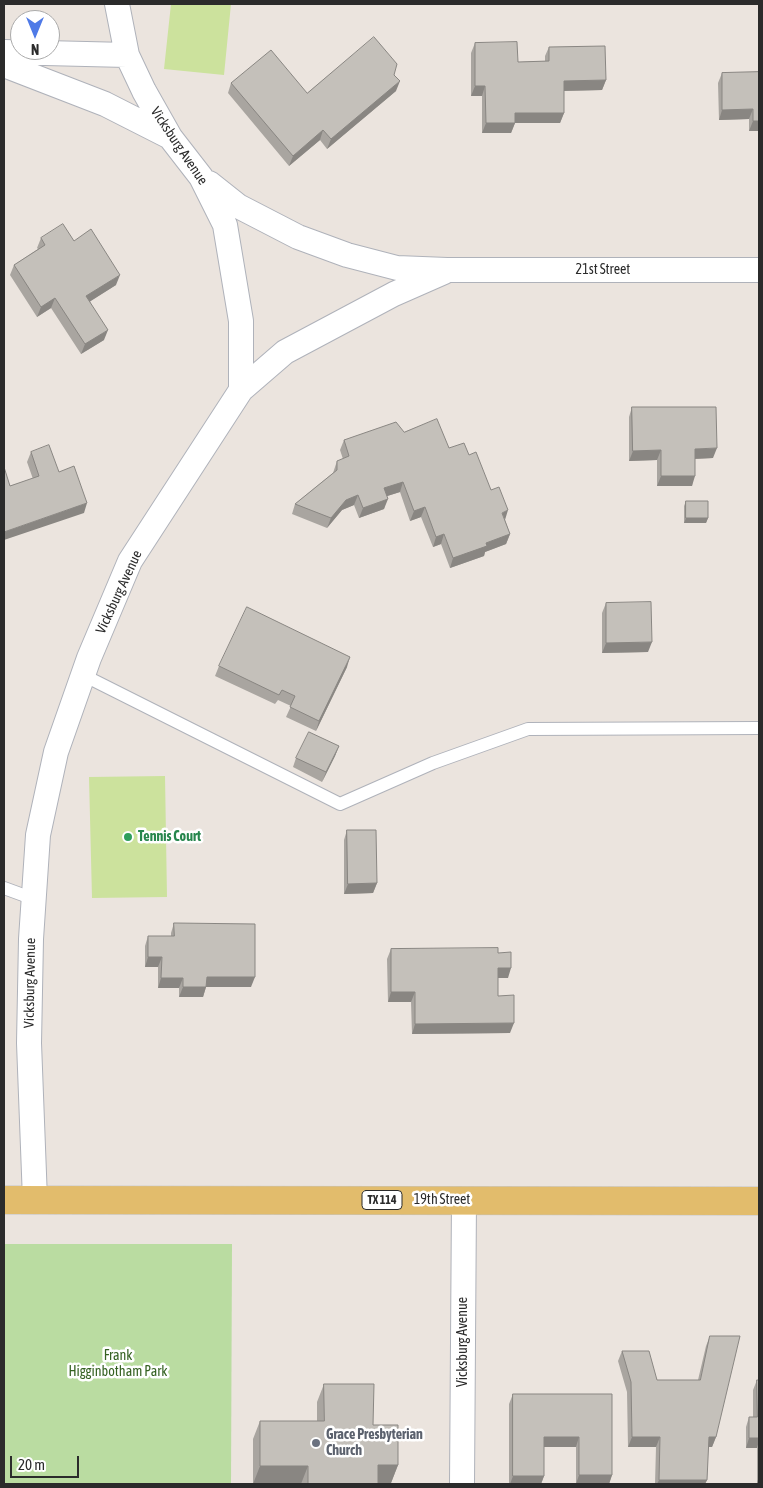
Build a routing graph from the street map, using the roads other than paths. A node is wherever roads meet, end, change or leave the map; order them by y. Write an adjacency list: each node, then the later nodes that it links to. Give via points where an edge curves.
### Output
1 (117, 4): 3 (street, Vicksburg Avenue)
2 (4, 52): 3 (street)
3 (127, 55): 5 (street, Vicksburg Avenue)
4 (4, 65): 5 (street, via 105,104)
5 (170, 137): 6 (street, Vicksburg Avenue)
6 (201, 177): 7 (street, 21st Street, via 238,206 298,237 347,255 397,268); 9 (street, Vicksburg Avenue, via 225,225 233,266 241,321)
7 (446, 270): 8 (street, 21st Street); 9 (street, 21st Street, via 285,352)
8 (759, 270)
9 (241, 390): 10 (street, Vicksburg Avenue, via 130,561)
10 (83, 674): 11 (lane, via 340,804 433,763 528,729); 13 (street, Vicksburg Avenue, via 56,752 38,835)
11 (759, 728)
12 (4, 888): 13 (lane)
13 (34, 899): 15 (street, Vicksburg Avenue, via 29,1043)
14 (4, 1200): 15 (main road, 19th Street / TX 114)
15 (35, 1200): 16 (main road, 19th Street / TX 114)
16 (464, 1200): 17 (main road, 19th Street / TX 114); 18 (street, Vicksburg Avenue)
17 (759, 1201)
18 (462, 1484)

